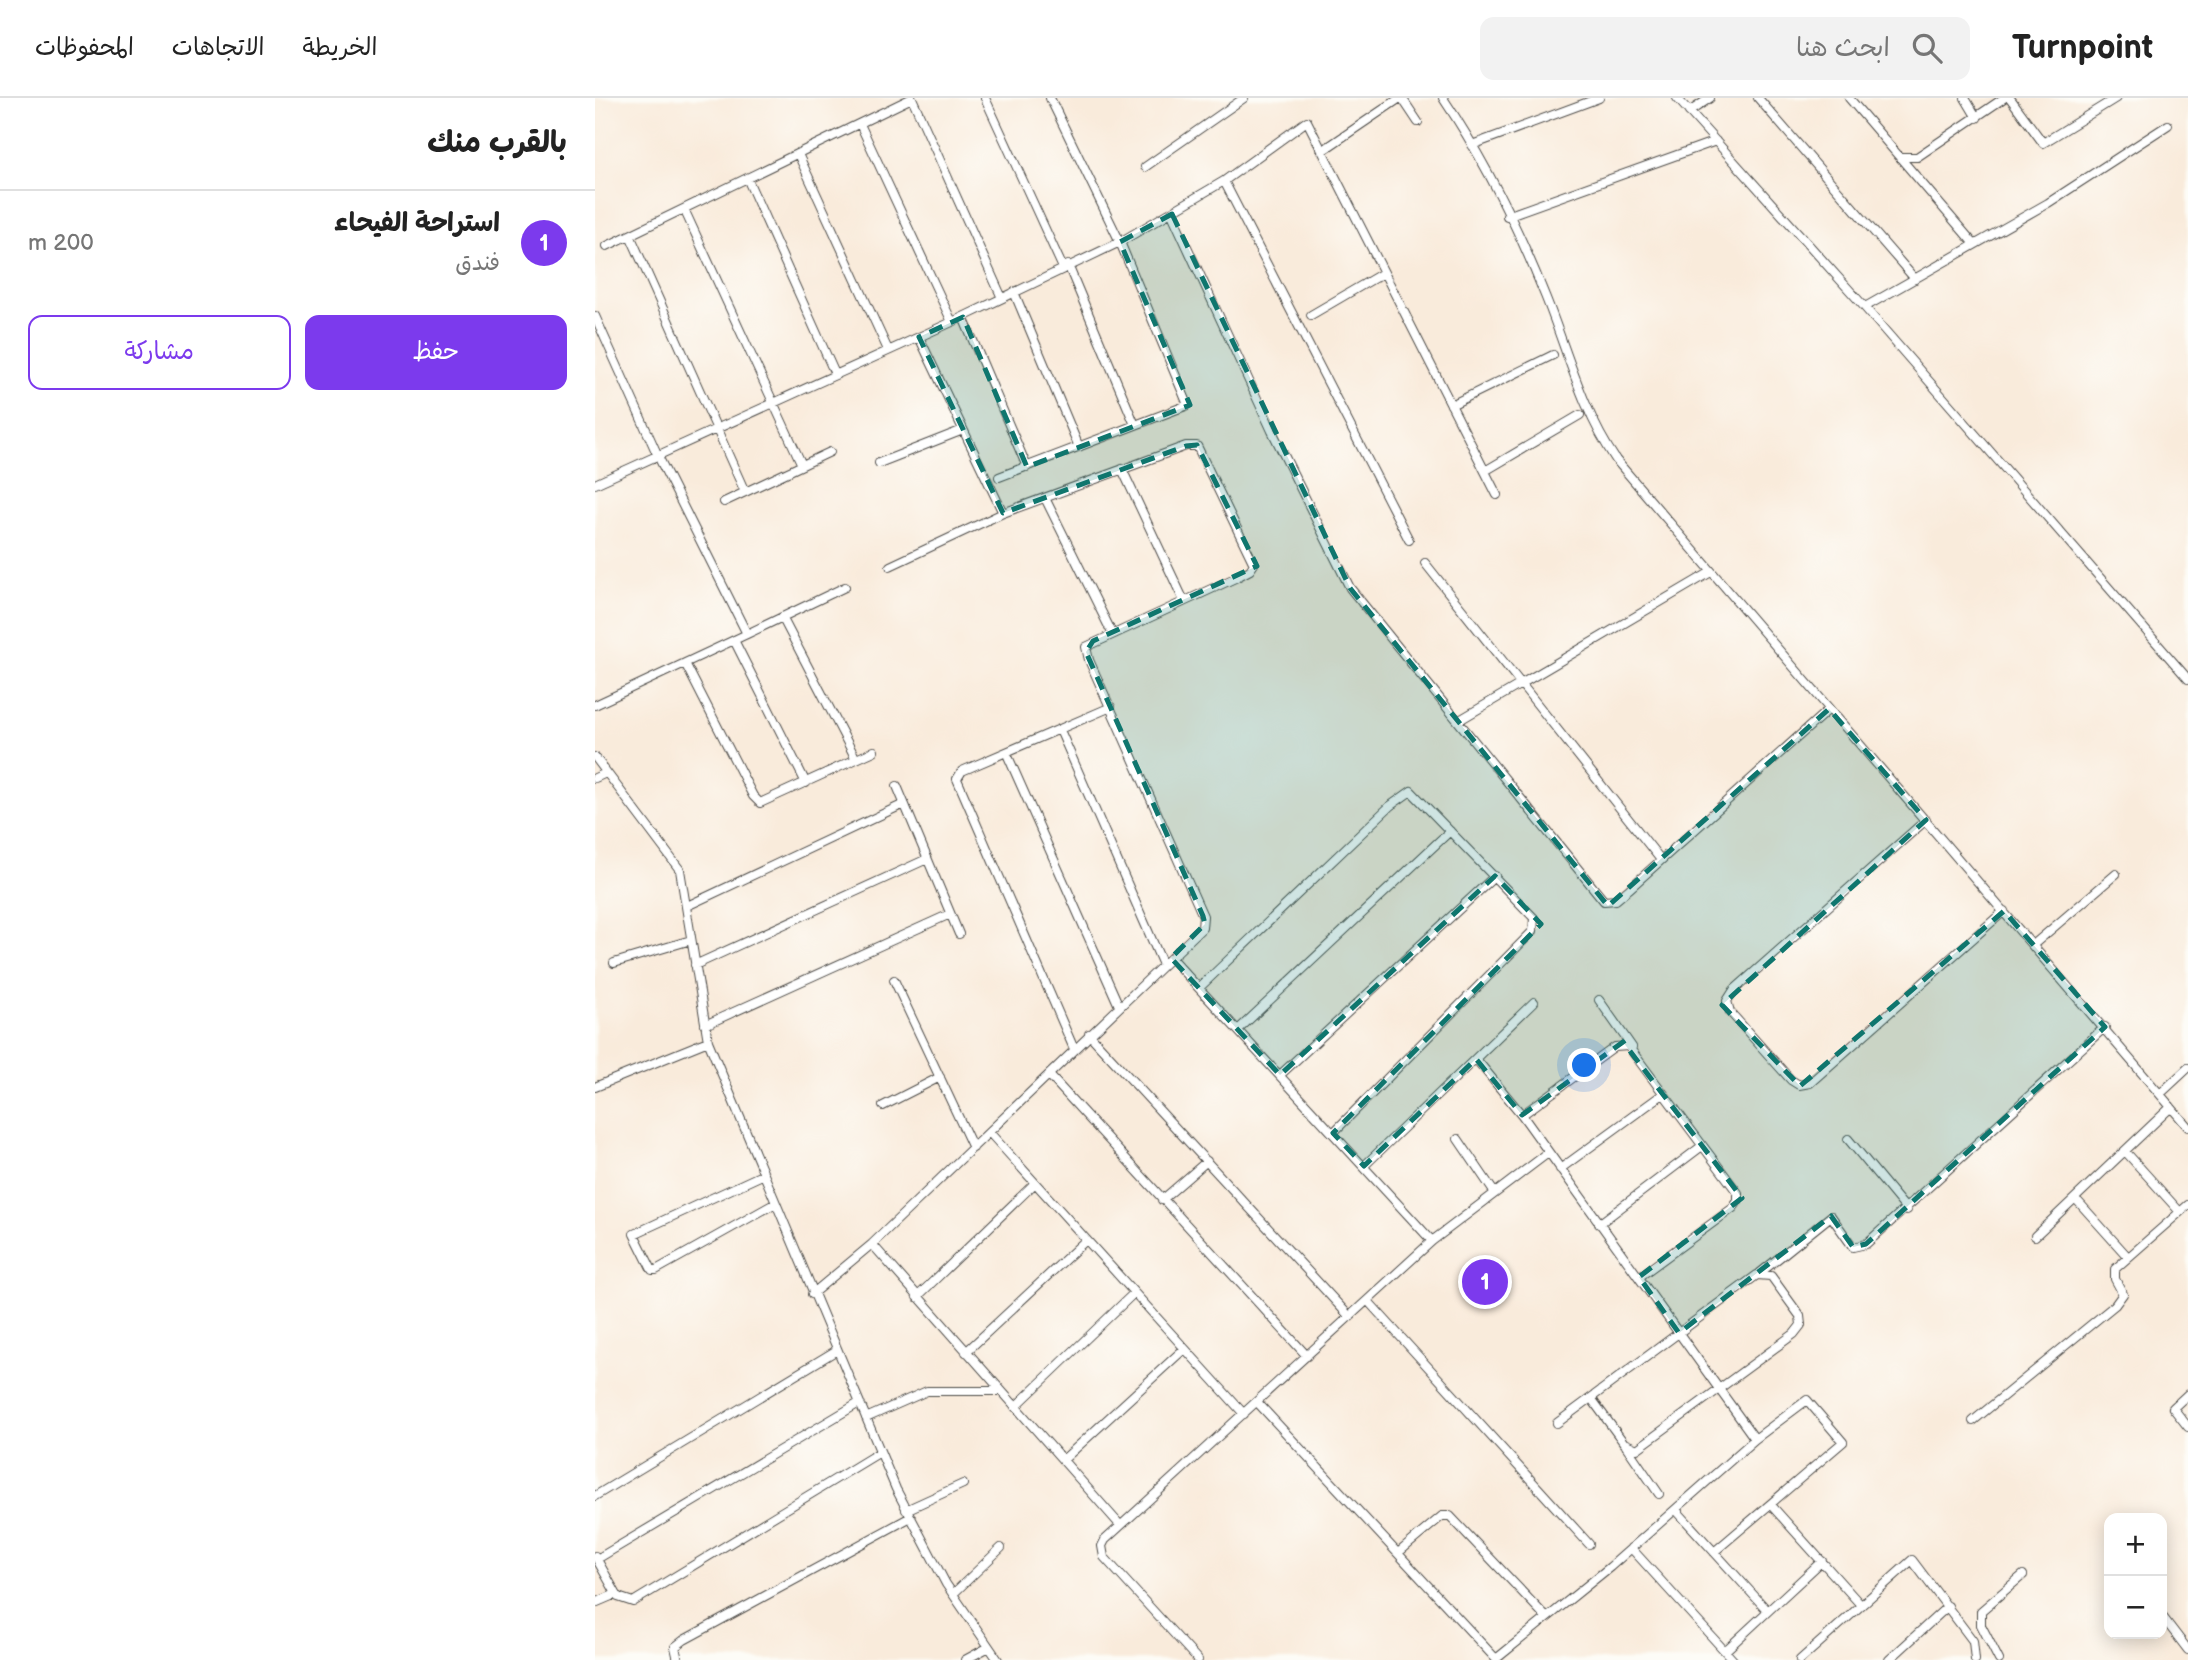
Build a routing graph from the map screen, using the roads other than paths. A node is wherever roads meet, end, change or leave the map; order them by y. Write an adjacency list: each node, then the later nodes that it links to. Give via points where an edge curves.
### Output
1 (912, 98): 19 (street); 40 (street)
2 (985, 98): 36 (street)
3 (1050, 98): 33 (street)
4 (1244, 98): 26 (street)
5 (1401, 98): 18 (street); 23 (street)
6 (1443, 98): 22 (street)
7 (1599, 98): 22 (street)
8 (1677, 98): 16 (street)
9 (1710, 98): 16 (street)
10 (1758, 98): 38 (street)
11 (1849, 98): 25 (street)
12 (1965, 98): 17 (street)
13 (2004, 98): 17 (street)
14 (2010, 98): 15 (street, via 2043,143)
15 (2116, 98)
16 (1689, 111): 21 (street)
17 (1977, 118): 25 (street, via 1917,157)
18 (1418, 122)
19 (860, 124): 24 (street); 45 (street)
20 (2168, 125): 34 (street, via 2048,203)
21 (1716, 141): 31 (street); 41 (street)
22 (1472, 145): 31 (street)
23 (1322, 150): 28 (street, via 1307,121); 37 (street)
24 (798, 154): 27 (street); 47 (street)
25 (1899, 156): 34 (street)
26 (1145, 167)
27 (747, 178): 29 (street); 49 (street)
28 (1224, 181): 30 (street); 71 (street)
29 (684, 209): 32 (street); 50 (street)
30 (1172, 214): 33 (street); 87 (street, via 1340,569)
31 (1507, 216): 74 (street, via 1607,447)
32 (630, 235): 35 (street); 54 (street)
33 (1120, 242): 36 (street); 53 (street, via 1188,400 1183,408)
34 (1974, 244): 38 (street)
35 (607, 246)
36 (1065, 266): 39 (street); 53 (street)
37 (1383, 273): 42 (street); 51 (street)
38 (1915, 279): 41 (street)
39 (1014, 292): 40 (street); 56 (street)
40 (1002, 298): 44 (street)
41 (1865, 307): 82 (street)
42 (1311, 314)
43 (595, 316): 58 (street)
44 (963, 317): 45 (street); 61 (street)
45 (952, 322): 46 (street)
46 (919, 337): 47 (street); 55 (street)
47 (888, 350): 49 (street)
48 (1553, 355): 51 (street)
49 (835, 374): 50 (street)
50 (774, 403): 54 (street); 60 (street)
51 (1451, 405): 63 (street)
52 (1580, 415): 63 (street)
53 (1135, 425): 56 (street)
54 (718, 428): 58 (street); 66 (street)
55 (963, 430): 59 (street); 70 (street)
56 (1079, 447): 61 (street)
57 (830, 452): 60 (street)
58 (657, 456): 65 (street); 79 (street)
59 (879, 464)
60 (802, 465): 66 (street)
61 (1027, 467): 64 (street)
62 (1122, 469): 68 (street); 76 (street); 76 (street, via 1197,446 1252,557 1250,570)
63 (1485, 471): 67 (street)
64 (999, 477)
65 (595, 484)
66 (745, 492): 69 (street)
67 (1497, 495)
68 (1045, 498): 70 (street); 78 (street)
69 (724, 502)
70 (1003, 513): 73 (street)
71 (1409, 540)
72 (1425, 564): 83 (street)
73 (890, 566)
74 (1711, 572): 83 (street); 86 (street)
75 (845, 587): 77 (street)
76 (1184, 601): 78 (street)
77 (782, 617): 79 (street); 92 (street)
78 (1112, 633): 85 (street, via 1089,643 1086,652)
79 (747, 634): 80 (street)
80 (734, 640): 81 (street); 95 (street)
81 (685, 663): 84 (street); 95 (street, via 757,801 764,803)
82 (2188, 679)
83 (1521, 684): 87 (street); 101 (street)
84 (595, 705)
85 (1111, 707): 88 (street); 110 (street, via 1205,921)
86 (1829, 709): 98 (street); 101 (street)
87 (1458, 721): 101 (street, via 1604,901 1616,900)
88 (1059, 730): 90 (street); 113 (street)
89 (874, 751): 92 (street)
90 (1007, 754): 118 (street); 124 (street, via 962,771 957,783)
91 (595, 757): 93 (street)
92 (856, 759): 95 (street)
93 (606, 773): 94 (street); 104 (street, via 680,870)
94 (595, 778)
95 (806, 783)
96 (897, 786): 97 (street)
97 (904, 804): 100 (street); 104 (street)
98 (1926, 820): 105 (street); 105 (street, via 1734,990 1727,1001 1730,1012 1791,1080 1799,1085 1810,1083)
99 (1450, 831): 103 (street); 115 (street, via 1415,792 1407,792); 121 (street)
100 (927, 859): 106 (street); 112 (street)
101 (1661, 860)
102 (2116, 874): 109 (street)
103 (1495, 876): 128 (street); 139 (street, via 1534,918 1533,932)
104 (687, 906): 108 (street)
105 (2004, 911): 109 (street)
106 (950, 914): 107 (street); 119 (street)
107 (959, 934)
108 (691, 940): 111 (street); 112 (street)
109 (2033, 945): 120 (street)
110 (1171, 958): 113 (street); 115 (street)
111 (614, 963)
112 (695, 965): 119 (street)
113 (1163, 965): 118 (street)
114 (894, 980): 130 (street)
115 (1199, 988): 121 (street)
116 (1598, 1000): 125 (street)
117 (1534, 1002): 126 (street)
118 (1119, 1006): 122 (street)
119 (705, 1025): 123 (street)
120 (2105, 1027): 133 (street); 156 (street)
121 (1238, 1030): 128 (street)
122 (1089, 1034): 124 (street); 146 (street)
123 (708, 1041): 131 (street); 149 (street)
124 (1074, 1049): 129 (street)
125 (1633, 1050): 132 (street); 136 (street, via 1620,1044)
126 (1476, 1059): 136 (street); 147 (street)
127 (2188, 1068): 133 (street)
128 (1280, 1075): 139 (street)
129 (1050, 1076): 138 (street); 153 (street)
130 (940, 1077): 134 (street); 143 (street)
131 (595, 1087)
132 (1663, 1094): 142 (street); 148 (street)
133 (2160, 1094): 135 (street)
134 (883, 1106)
135 (2171, 1107): 137 (street); 144 (street)
136 (1522, 1115): 145 (street)
137 (2188, 1127)
138 (989, 1132): 143 (street); 150 (street)
139 (1333, 1133): 147 (street)
140 (1458, 1139): 151 (street)
141 (1848, 1139): 156 (street)
142 (1702, 1146): 158 (street); 164 (street, via 1738,1193 1738,1201)
143 (972, 1148): 162 (street)
144 (2125, 1151): 152 (street); 157 (street)
145 (1548, 1153): 148 (street); 151 (street)
146 (1207, 1161): 153 (street); 170 (street)
147 (1364, 1166): 161 (street)
148 (1560, 1169): 158 (street)
149 (762, 1175): 154 (street); 154 (street, via 634,1234 655,1271)
150 (1034, 1184): 160 (street); 168 (street)
151 (1495, 1192): 161 (street)
152 (2075, 1198): 159 (street); 163 (street)
153 (1162, 1200): 175 (street)
154 (774, 1204): 167 (street)
155 (2188, 1205): 157 (street)
156 (1907, 1210): 165 (street, via 1859,1248 1849,1242 1831,1216)
157 (2180, 1212): 163 (street)
158 (1599, 1224): 164 (street)
159 (2035, 1236)
160 (1086, 1240): 166 (street); 174 (street)
161 (1432, 1241): 169 (street)
162 (872, 1244): 167 (street); 168 (street)
163 (2128, 1257): 185 (street, via 2113,1273 2123,1294 2115,1305)
164 (1639, 1278): 171 (street)
165 (1752, 1279): 171 (street); 176 (street, via 1765,1273 1771,1276 1800,1316 1801,1325)
166 (1133, 1293): 172 (street); 182 (street)
167 (812, 1294): 173 (street)
168 (917, 1297): 174 (street)
169 (1368, 1301): 170 (street); 199 (street)
170 (1350, 1317): 175 (street)
171 (1679, 1333): 176 (street); 179 (street)
172 (1184, 1349): 183 (street); 191 (street)
173 (837, 1350): 181 (street); 194 (street)
174 (966, 1352): 177 (street)
175 (1307, 1356): 180 (street)
176 (1720, 1390): 188 (street); 189 (street, via 1640,1447 1632,1449)
177 (1000, 1391): 182 (street); 184 (street, via 927,1391)
178 (2188, 1394): 187 (street, via 2173,1408)
179 (1591, 1398): 186 (street); 189 (street)
180 (1257, 1402): 183 (street); 203 (street)
181 (859, 1403): 184 (street); 204 (street)
182 (1015, 1406): 191 (street)
183 (1244, 1414): 198 (street)
184 (866, 1418): 190 (street)
185 (1973, 1421)
186 (1557, 1423)
187 (2188, 1427)
188 (1755, 1439): 195 (street, via 1807,1400 1843,1443); 196 (street)
189 (1624, 1443): 193 (street)
190 (880, 1452): 197 (street); 207 (street, via 632,1602)
191 (1063, 1460): 198 (street)
192 (963, 1485): 197 (street)
193 (1659, 1494)
194 (595, 1496)
195 (1771, 1505): 202 (street); 205 (street)
196 (1676, 1510): 201 (street); 202 (street)
197 (908, 1514): 208 (street); 220 (street, via 684,1640 675,1647)
198 (1120, 1525): 223 (street, via 1102,1546 1104,1558)
199 (1589, 1544)
200 (1002, 1548): 208 (street)
201 (1632, 1548): 213 (street); 217 (street)
202 (1714, 1552): 212 (street)
203 (1398, 1553): 213 (street, via 1442,1516 1450,1516); 219 (street)
204 (596, 1558): 207 (street)
205 (1822, 1561): 210 (street); 212 (street)
206 (2022, 1576): 227 (street, via 1981,1612 1981,1625)
207 (615, 1594): 209 (street)
208 (953, 1594): 215 (street)
209 (595, 1603)
210 (1860, 1604): 211 (street, via 1912,1560); 218 (street)
211 (1948, 1606): 225 (street); 226 (street, via 1973,1642)
212 (1768, 1611): 217 (street)
213 (1546, 1617): 219 (street)
214 (2167, 1623): 216 (street)
215 (989, 1647): 221 (street); 222 (street)
216 (2188, 1650)
217 (1725, 1651): 224 (street)
218 (1805, 1658)
219 (1495, 1659)
220 (678, 1660)
221 (965, 1660)
222 (998, 1660)
223 (1198, 1660)
224 (1733, 1660)
225 (1889, 1660)
226 (1975, 1660)
227 (1999, 1660)

